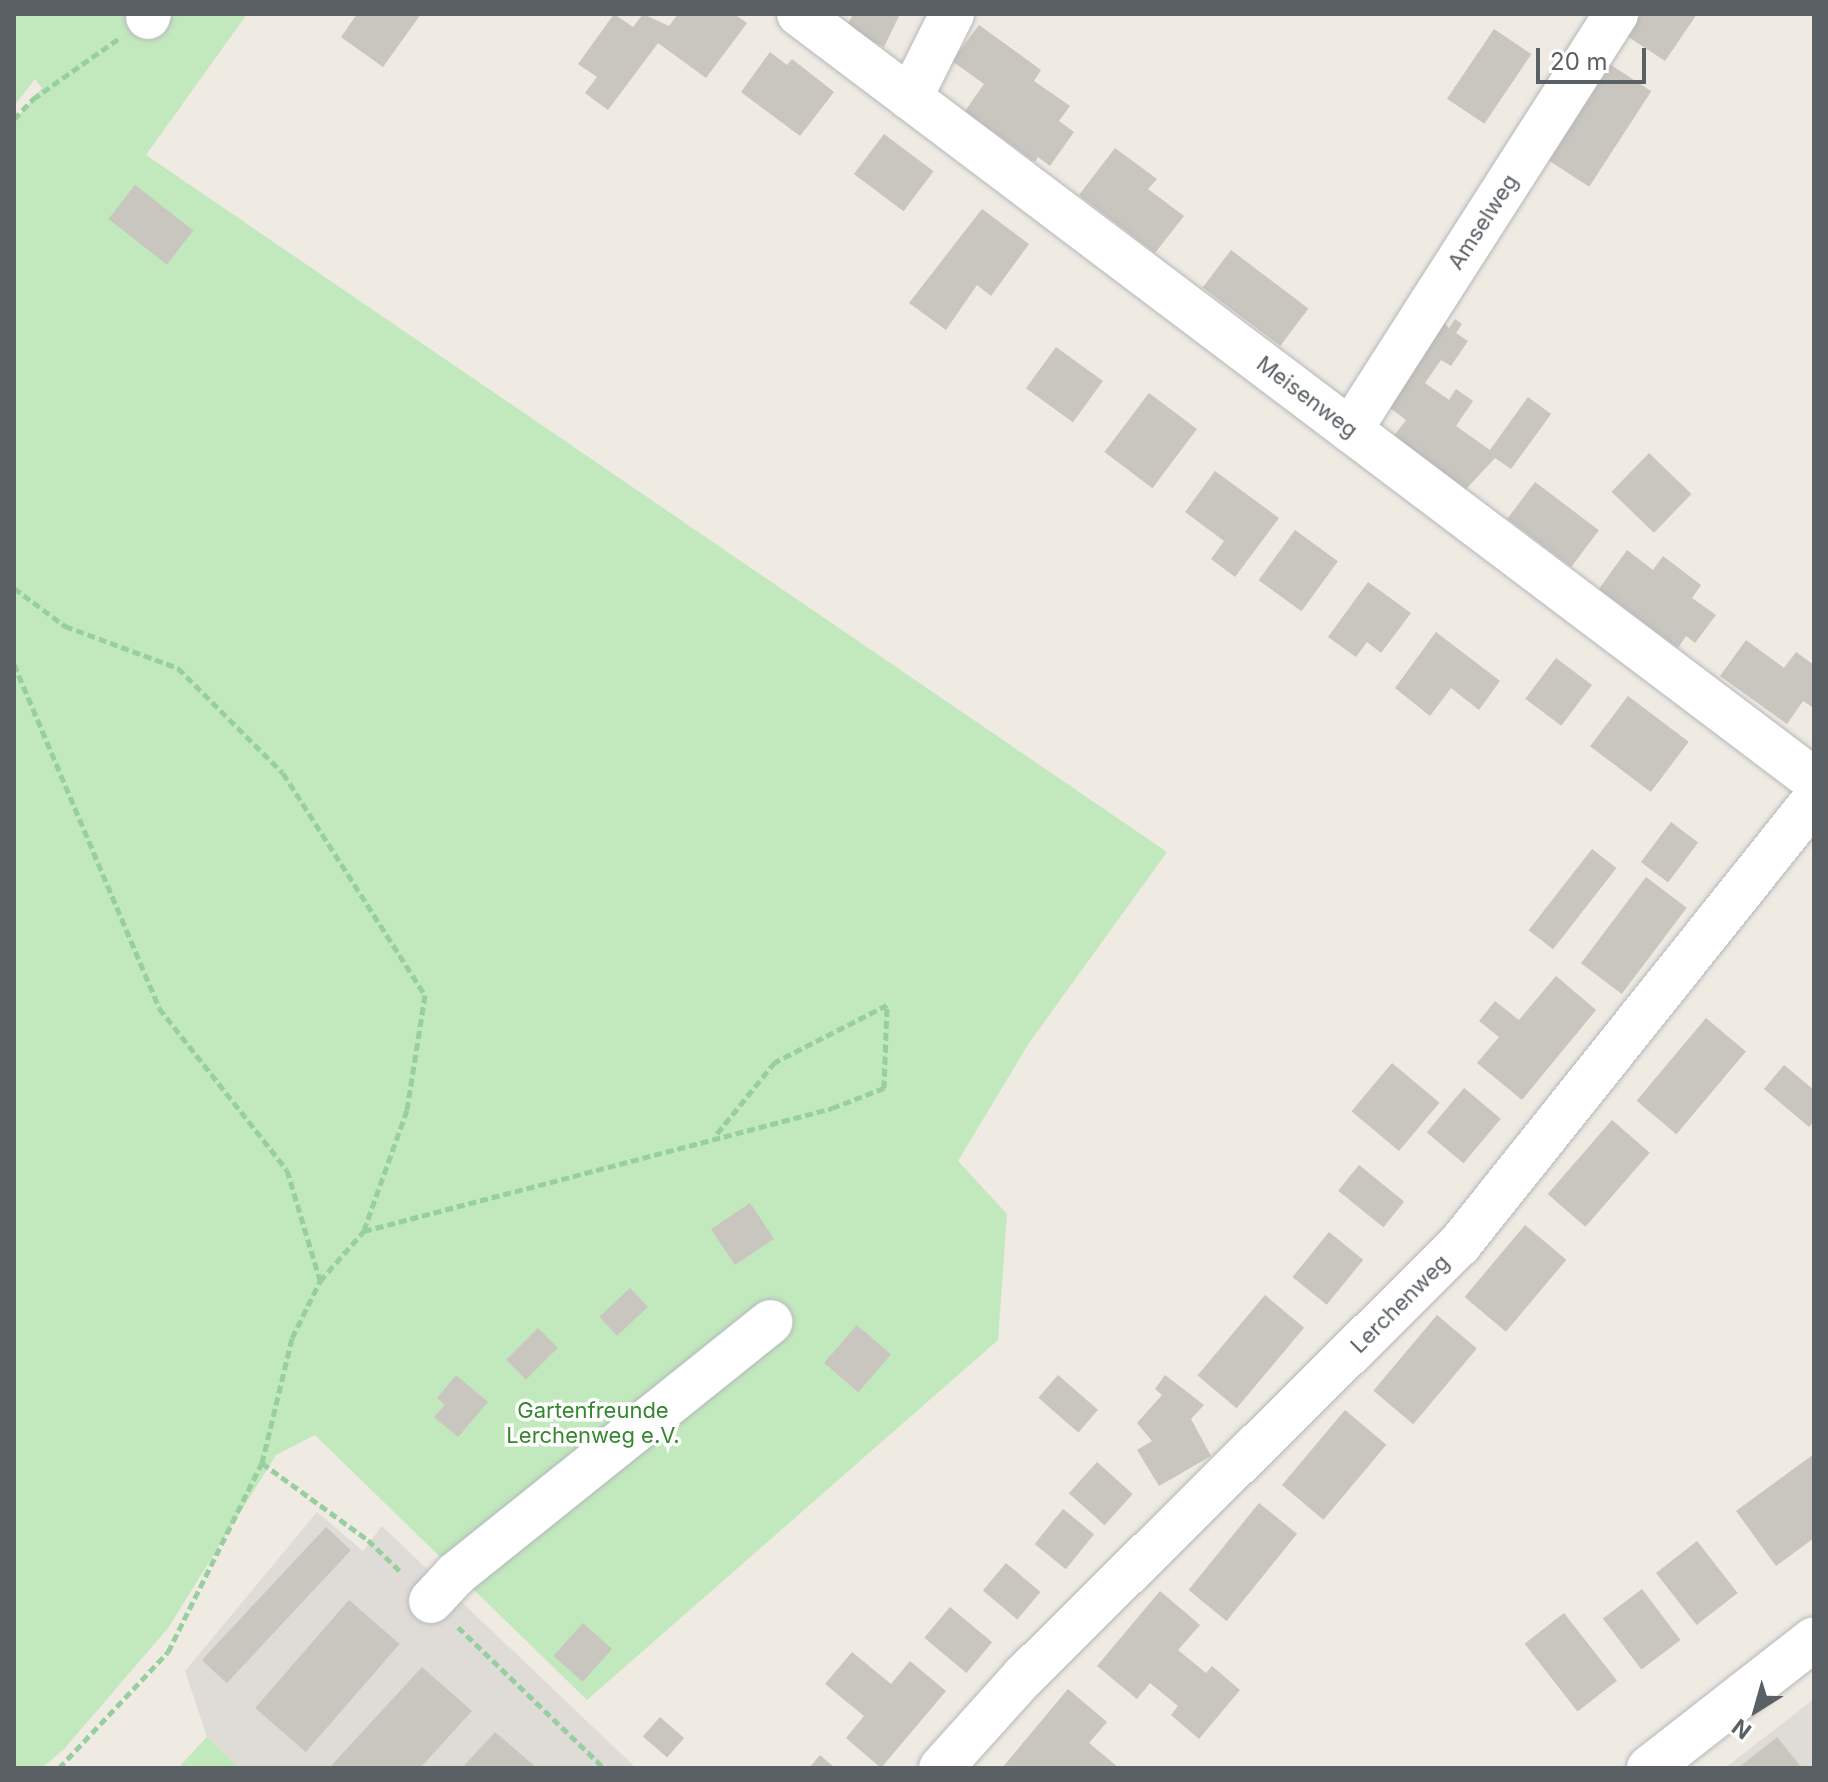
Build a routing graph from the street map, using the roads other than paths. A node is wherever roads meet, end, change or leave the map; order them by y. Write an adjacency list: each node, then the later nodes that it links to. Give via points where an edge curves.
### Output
1 (799, 14): 4 (street, Meisenweg)
2 (952, 14): 4 (street)
3 (1616, 14): 5 (street, Amselweg)
4 (910, 98): 5 (street, Meisenweg)
5 (1350, 430): 6 (street, Meisenweg)
6 (1814, 780)
7 (1814, 800): 11 (street, Lerchenweg, via 1459,1245 1023,1677)
8 (771, 1322): 9 (street, via 456,1574)
9 (431, 1601)
10 (1814, 1639): 12 (street)
11 (941, 1768)
12 (1649, 1768)

